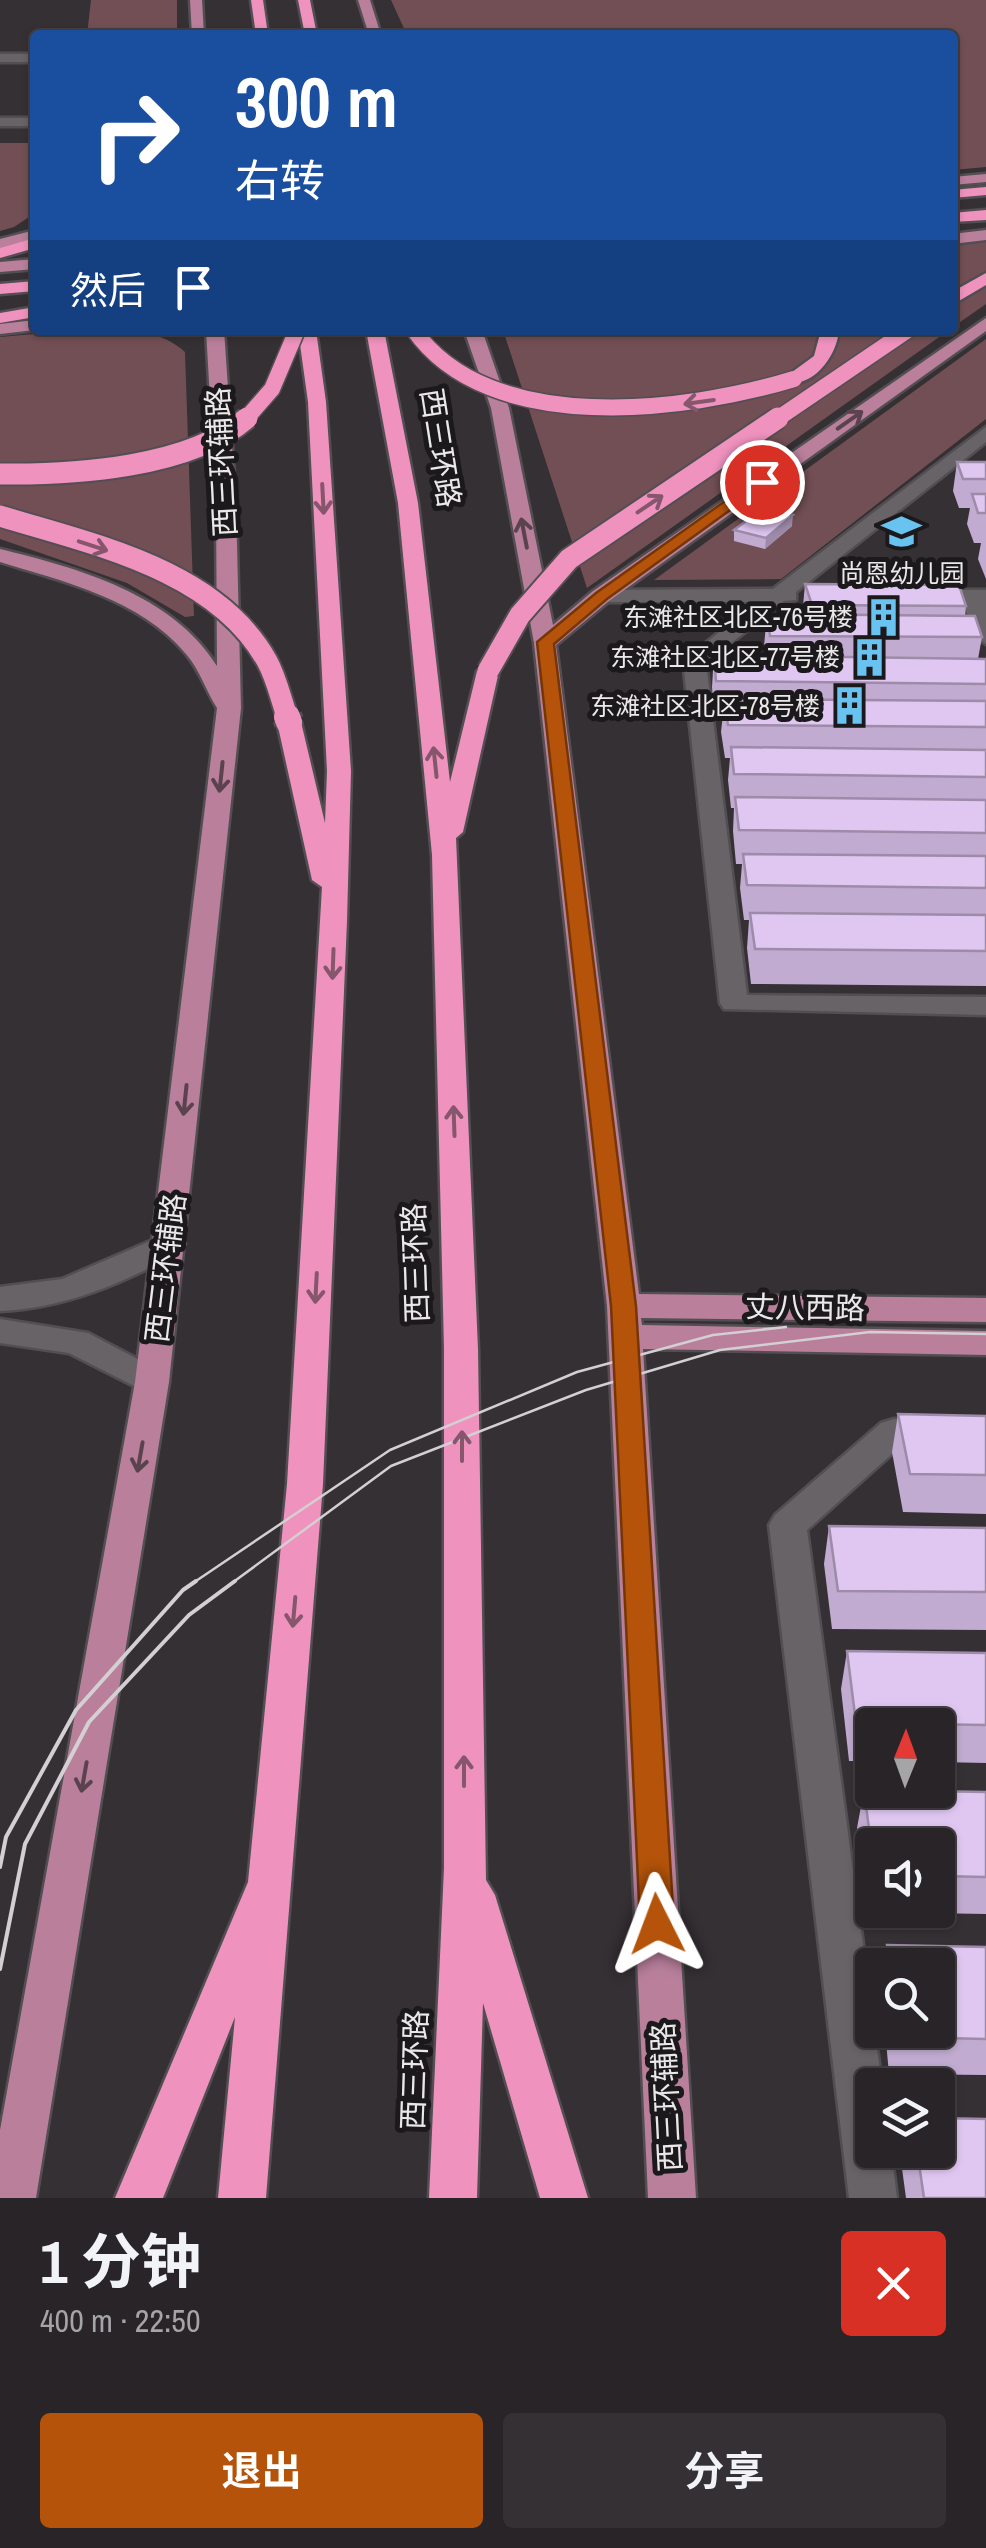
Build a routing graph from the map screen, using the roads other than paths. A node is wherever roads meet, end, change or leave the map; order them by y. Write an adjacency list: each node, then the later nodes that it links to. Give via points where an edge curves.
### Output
1 (196, 0): 5 (main road)
2 (257, 0): 6 (highway)
3 (304, 0): 7 (highway)
4 (364, 0): 8 (main road)
5 (198, 30)
6 (261, 30)
7 (310, 30)
8 (373, 30)
9 (0, 58): 10 (street)
10 (30, 58)
11 (0, 122): 12 (street)
12 (30, 122)
13 (986, 178): 14 (main road)
14 (958, 180)
15 (986, 195): 16 (highway)
16 (958, 197)
17 (986, 215): 18 (highway)
18 (958, 217)
19 (30, 236): 22 (main road)
20 (986, 236): 21 (main road)
21 (958, 238)
22 (0, 244)
23 (30, 245): 24 (highway)
24 (0, 253)
25 (30, 264): 26 (main road)
26 (0, 267)
27 (986, 278): 30 (highway)
28 (30, 286): 29 (highway)
29 (0, 289)
30 (958, 296)
31 (0, 310): 32 (highway)
32 (30, 310)
33 (30, 311): 34 (highway)
34 (0, 318)
35 (986, 324): 52 (main road, one-way to 35)
36 (30, 325): 37 (main road)
37 (0, 328)
38 (215, 335): 57 (main road, 西三环辅路)
39 (295, 335): 47 (highway, bridge, via 258,410 188,449 34,476)
40 (308, 335): 59 (highway, one-way to 59, via 339,771)
41 (375, 335): 58 (highway, 西三环路, one-way to 41, via 408,503)
42 (418, 335): 44 (highway, one-way to 42, bridge, via 827,350 794,379 728,398 645,406 541,399 478,382 436,358)
43 (475, 335): 56 (main road, 西三环辅路, one-way to 43, via 500,408)
44 (829, 335)
45 (901, 335): 58 (highway, one-way to 45, bridge, via 488,671 520,615 569,559)
46 (986, 433): 50 (street)
47 (0, 474)
48 (0, 516): 59 (highway, one-way to 59, bridge, via 142,562 240,623 267,660 289,722)
49 (0, 555): 57 (main road, via 146,609 194,649)
50 (784, 595): 51 (street); 52 (street); 60 (street, via 694,662 734,1003)
51 (822, 595)
52 (602, 596): 56 (main road)
53 (897, 596): 54 (street)
54 (979, 596): 55 (street)
55 (986, 636)
56 (545, 642): 64 (main road, 西三环辅路)
57 (229, 708): 61 (main road, 西三环辅路, one-way to 61)
58 (445, 854): 70 (highway, 西三环路, one-way to 58, via 461,1349)
59 (334, 921): 69 (highway, one-way to 69, via 306,1464)
60 (986, 1006)
61 (169, 1244): 62 (street, via 104,1279 34,1300); 67 (main road, 西三环辅路)
62 (0, 1299)
63 (986, 1310): 64 (main road, 丈八西路)
64 (624, 1322): 66 (main road, 丈八西路); 76 (main road, 西三环辅路)
65 (0, 1331): 67 (street, via 76,1342)
66 (986, 1343)
67 (152, 1382): 71 (main road, 西三环辅路, one-way to 71)
68 (986, 1434): 77 (street, via 894,1432 788,1525)
69 (273, 1866): 72 (highway); 73 (highway)
70 (465, 1868): 74 (highway, 西三环路); 75 (highway)
71 (12, 2198)
72 (140, 2198)
73 (242, 2198)
74 (454, 2198)
75 (564, 2198)
76 (672, 2198)
77 (873, 2198)

